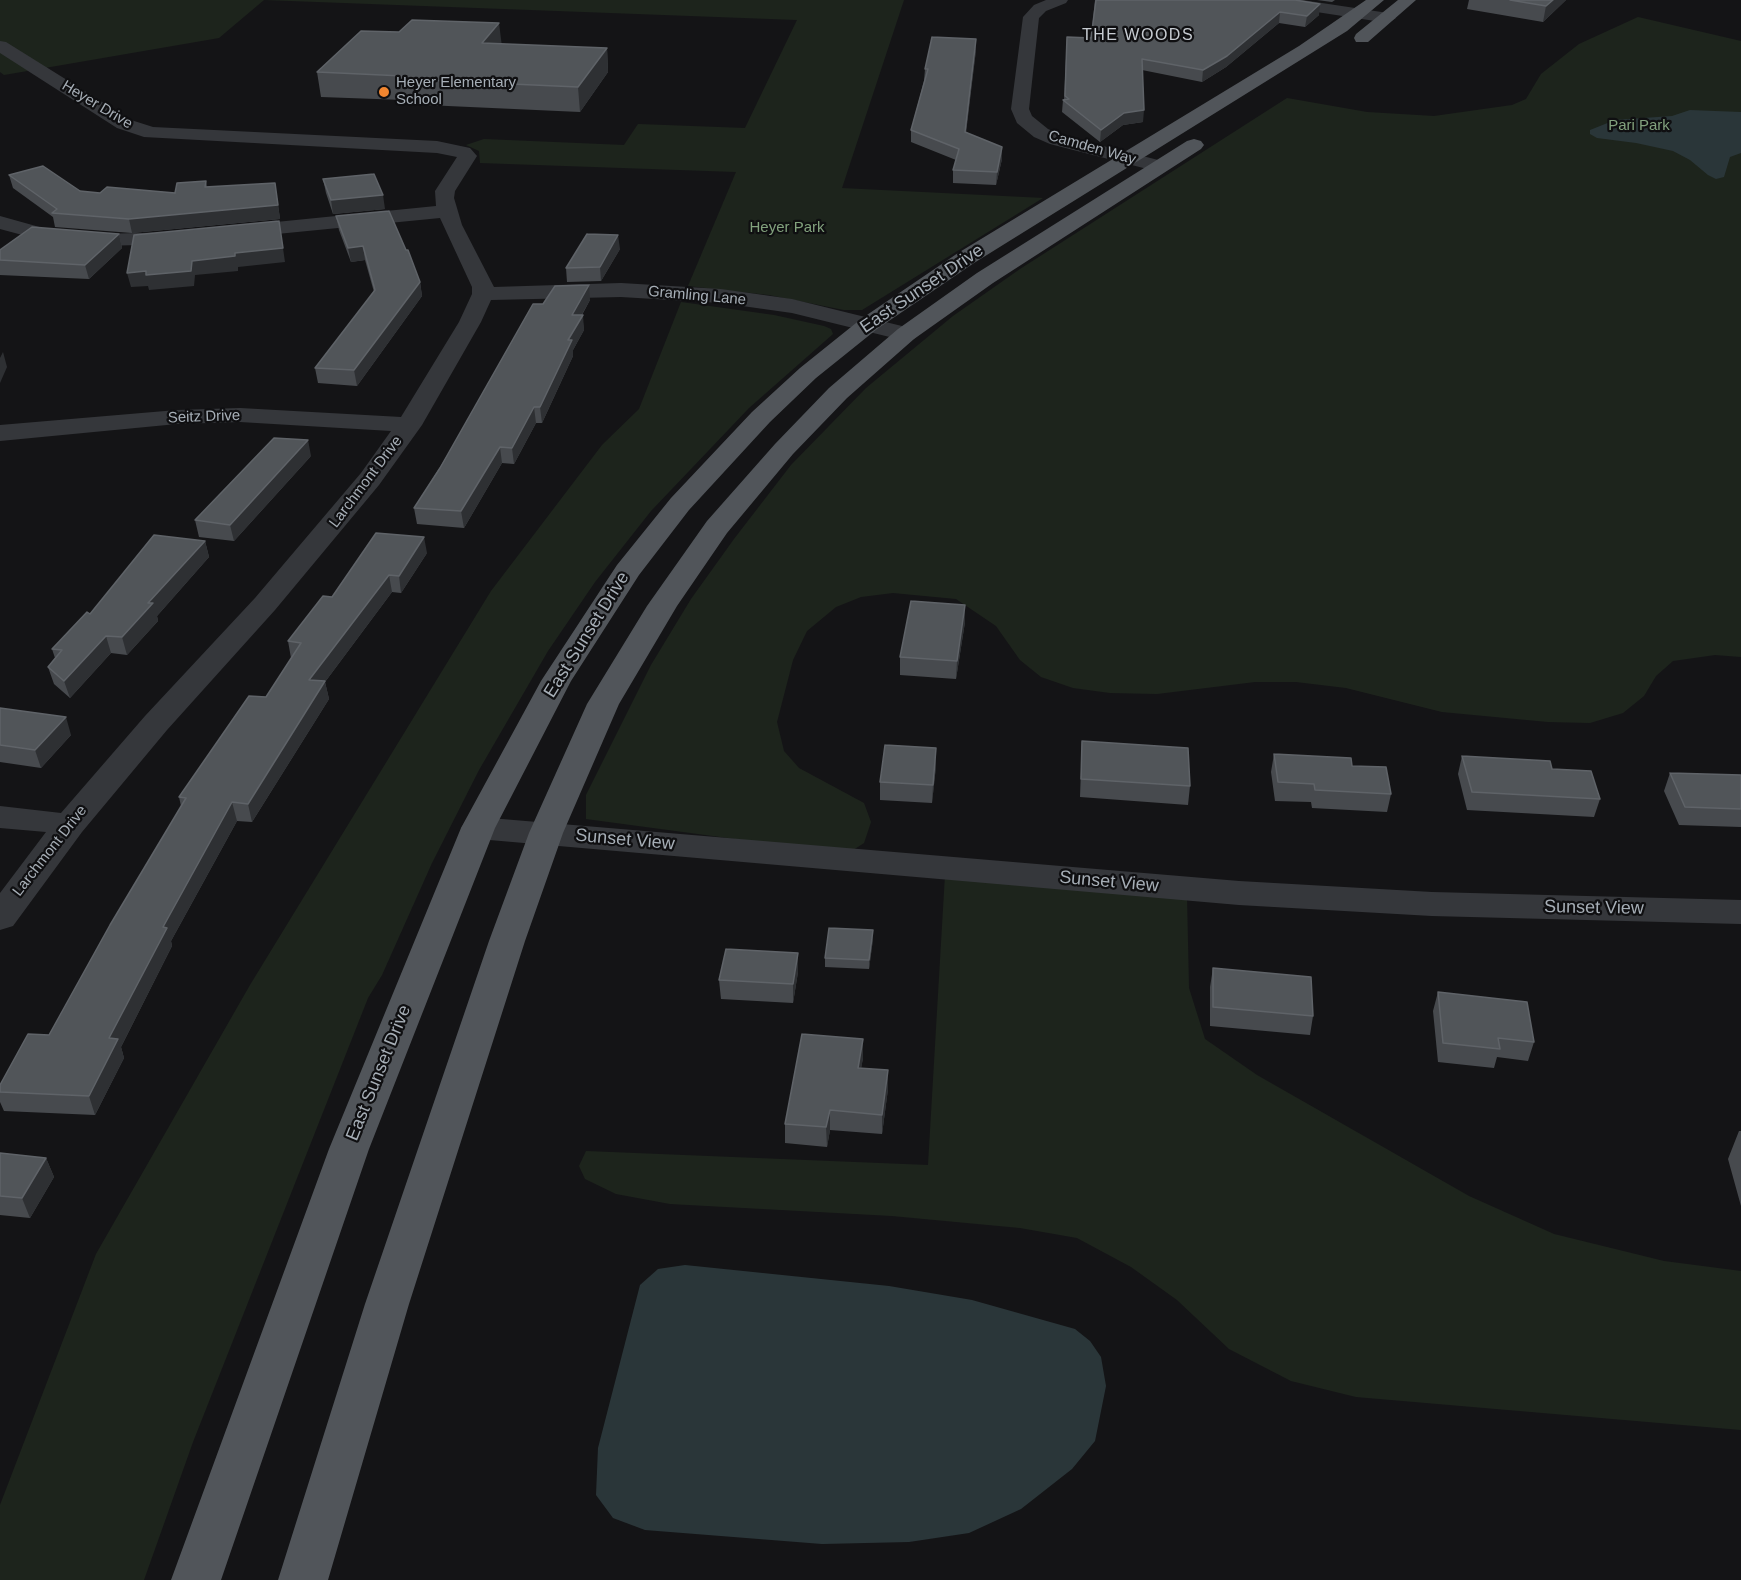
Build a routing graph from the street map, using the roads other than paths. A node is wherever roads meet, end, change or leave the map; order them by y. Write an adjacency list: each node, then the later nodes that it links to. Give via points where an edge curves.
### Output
1 (1060, 0): 8 (street, Camden Way, via 1040,8 1031,17 1020,109 1024,119 1057,140)
2 (1271, 0): 4 (street)
3 (1408, 0): 4 (main road)
4 (1375, 10): 6 (main road, via 1369,34); 8 (main road, East Sunset Drive)
5 (0, 46): 10 (street, Heyer Drive, via 134,128 164,134 458,150 467,156 445,191)
6 (1345, 49)
7 (1207, 136): 9 (main road, East Sunset Drive)
8 (1128, 159): 9 (street, Camden Way); 13 (main road, East Sunset Drive, via 957,264)
9 (1159, 166): 14 (main road, East Sunset Drive)
10 (448, 212): 11 (street, via 132,241 41,234); 12 (street)
11 (0, 222)
12 (483, 294): 13 (street, Gramling Lane, via 601,290 682,293 792,306); 15 (street, Larchmont Drive)
13 (869, 324): 14 (street, Gramling Lane); 19 (main road, East Sunset Drive, via 761,417 680,504 633,563 556,681)
14 (906, 334): 20 (main road, East Sunset Drive, via 838,393 717,527 662,606 603,704)
15 (409, 424): 16 (street, Seitz Drive, via 230,415); 18 (street, Larchmont Drive, via 337,521)
16 (0, 433)
17 (0, 817): 18 (street)
18 (70, 824): 22 (street, Larchmont Drive)
19 (478, 828): 20 (street, Sunset View); 23 (main road, East Sunset Drive, via 348,1149)
20 (546, 833): 21 (street, Sunset View, via 1239,893 1432,904); 24 (main road, East Sunset Drive, via 387,1304)
21 (1741, 912)
22 (0, 918)
23 (196, 1580)
24 (303, 1580)

